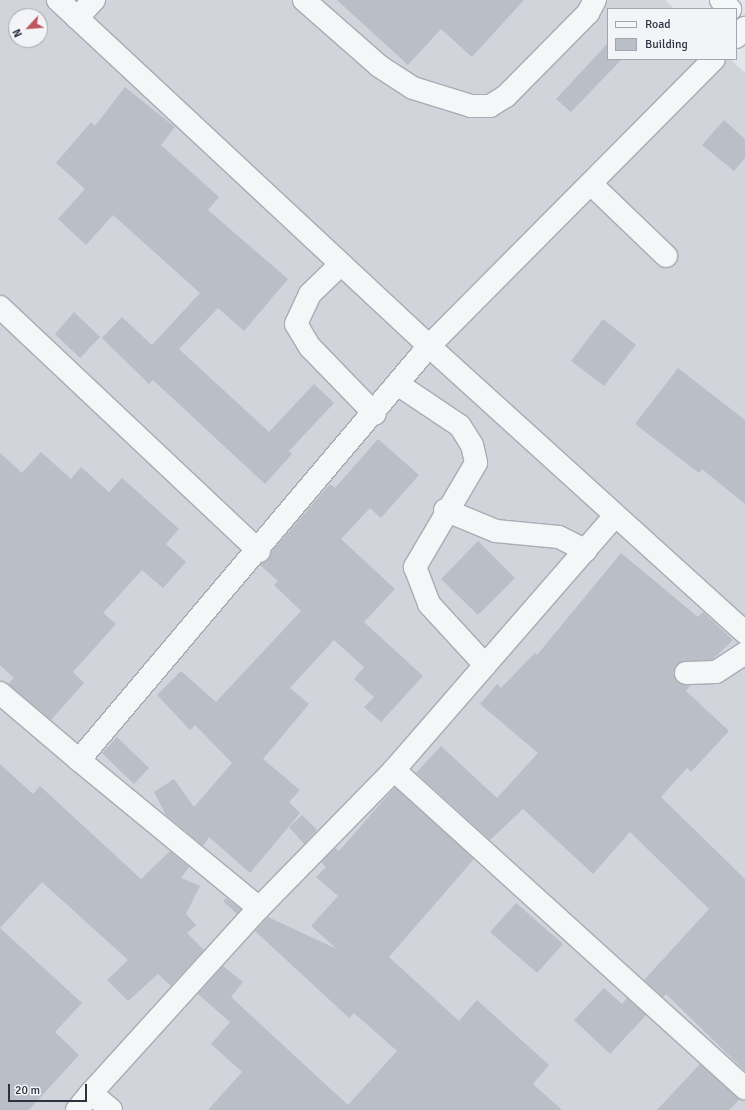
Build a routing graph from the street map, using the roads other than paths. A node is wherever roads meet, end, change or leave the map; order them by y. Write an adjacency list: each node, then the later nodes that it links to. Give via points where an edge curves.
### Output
1 (58, 0): 8 (street)
2 (94, 0): 8 (street)
3 (304, 0): 4 (street, via 379,66 413,88 471,106 490,106 506,96 588,13)
4 (596, 0)
5 (721, 0): 6 (street)
6 (729, 8)
7 (737, 15): 9 (street)
8 (77, 18): 15 (street)
9 (745, 22)
10 (745, 28): 11 (street)
11 (737, 36)
12 (713, 60): 13 (street)
13 (591, 184): 14 (street); 17 (street)
14 (666, 256)
15 (341, 264): 17 (street); 19 (street, via 310,294 296,324 310,347)
16 (0, 307): 22 (street)
17 (429, 346): 18 (street); 21 (street)
18 (399, 385): 19 (street); 20 (street, via 460,426 472,445 476,463)
19 (374, 414): 22 (street)
20 (445, 510): 23 (street, via 496,531 559,537); 26 (street, via 415,567 429,604)
21 (614, 517): 23 (street); 24 (street)
22 (259, 551): 29 (street)
23 (586, 551): 26 (street)
24 (745, 633)
25 (745, 653): 27 (street, via 716,672)
26 (485, 665): 30 (street)
27 (686, 673)
28 (0, 693): 29 (street)
29 (79, 760): 31 (street)
30 (394, 770): 31 (street); 32 (street)
31 (259, 908): 33 (street)
32 (745, 1088)
33 (91, 1093): 34 (street); 35 (street)
34 (77, 1110)
35 (111, 1110)

